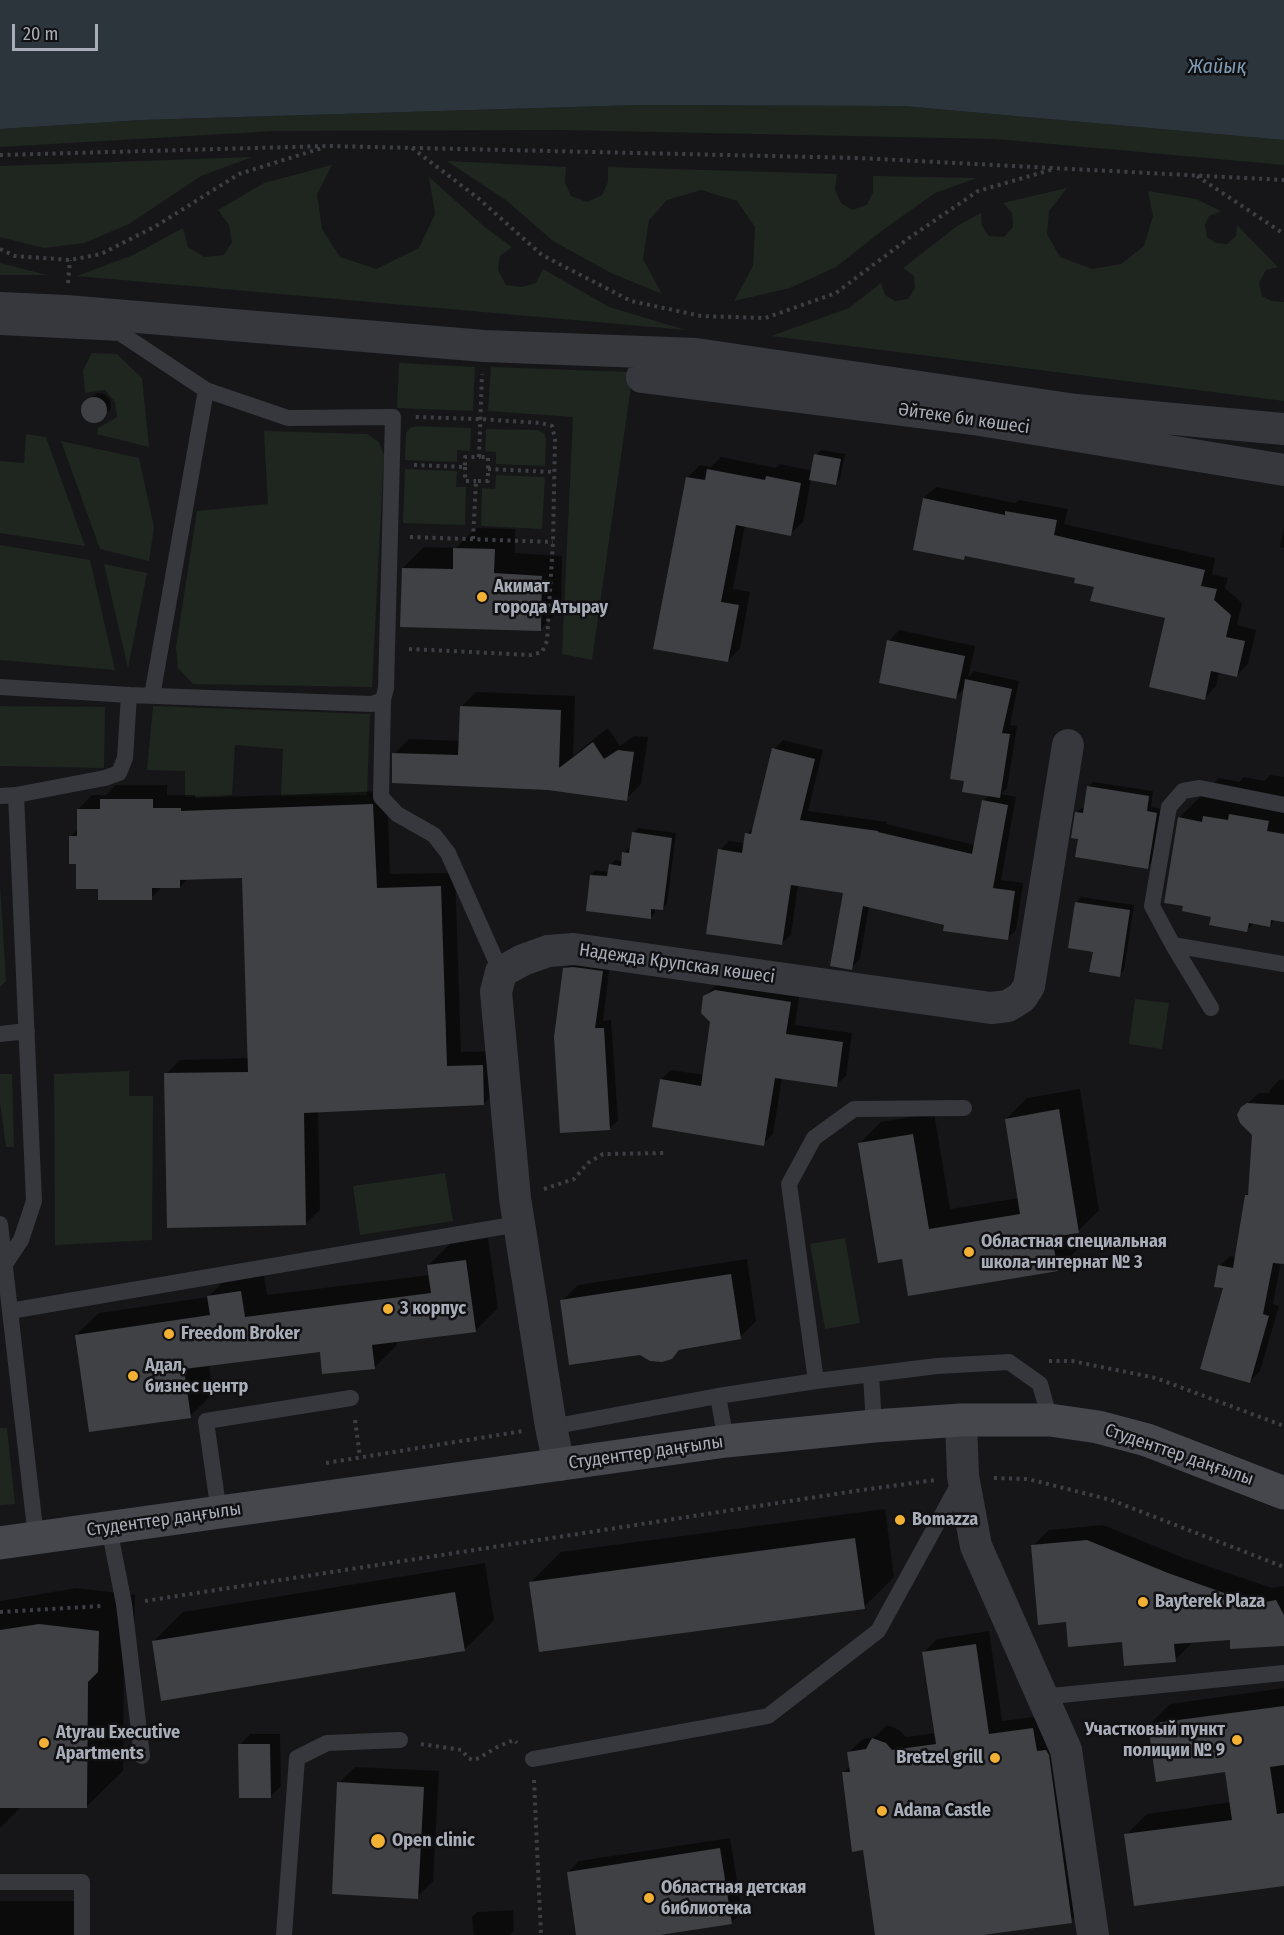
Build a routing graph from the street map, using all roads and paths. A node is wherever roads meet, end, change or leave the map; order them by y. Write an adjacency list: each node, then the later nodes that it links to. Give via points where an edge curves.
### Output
1 (328, 146): 2 (path); 3 (path); 8 (path, via 239,174 156,226 101,254 70,260 15,256)
2 (411, 148): 4 (path, via 859,158); 4 (path, via 478,198 542,255 631,301 701,316 765,318 836,293 978,191)
3 (0, 155)
4 (1057, 168): 5 (path)
5 (1197, 175): 6 (path); 7 (path)
6 (1284, 180)
7 (1284, 234)
8 (0, 249)
9 (0, 308): 11 (street)
10 (0, 327): 13 (lane, via 120,333)
11 (484, 346): 15 (path); 16 (street, via 696,354 1076,410)
12 (642, 377): 21 (street, Әйтеке би көшесі, via 980,420)
13 (206, 390): 14 (lane, via 288,418); 30 (lane)
14 (393, 417): 15 (path); 18 (lane)
15 (479, 419): 17 (path); 22 (path, via 552,426)
16 (1284, 429)
17 (478, 457): 19 (path, via 465,457); 20 (path, via 488,458)
18 (392, 465): 19 (path); 24 (lane)
19 (465, 467): 23 (path, via 465,481)
20 (488, 469): 22 (path); 23 (path, via 488,481)
21 (1284, 470)
22 (554, 472): 26 (path)
23 (476, 481): 25 (path)
24 (390, 536): 25 (path); 27 (lane)
25 (473, 539): 26 (path)
26 (553, 542): 27 (path, via 547,641 542,652 531,656)
27 (387, 647): 31 (lane)
28 (0, 687): 29 (lane)
29 (129, 695): 30 (lane); 33 (lane, via 125,758 119,773)
30 (152, 696): 31 (lane, via 372,704)
31 (383, 700): 37 (lane, via 381,796 397,814 434,835 448,853)
32 (1068, 745): 37 (street, Надежда Крупская көшесі, via 1029,986 1022,997 1008,1006 991,1008 574,949 548,951)
33 (8, 795): 39 (lane)
34 (1284, 805): 35 (lane, via 1200,788 1183,791 1169,807 1152,906)
35 (1173, 945): 36 (lane); 38 (lane)
36 (1284, 964)
37 (501, 972): 43 (street, via 496,992)
38 (1211, 1008)
39 (27, 1031): 40 (lane); 45 (lane, via 34,1201 21,1240)
40 (0, 1034)
41 (964, 1108): 49 (lane, via 854,1109 814,1138 789,1184)
42 (667, 1154): 43 (path, via 603,1154 574,1179)
43 (517, 1211): 46 (lane); 56 (street)
44 (0, 1224): 45 (lane)
45 (5, 1264): 46 (lane)
46 (10, 1311): 64 (lane)
47 (1009, 1362): 48 (lane); 53 (lane, via 1040,1384); 55 (path, via 1072,1361 1156,1378)
48 (871, 1374): 49 (lane); 54 (lane)
49 (816, 1381): 50 (lane)
50 (718, 1396): 56 (lane); 57 (lane)
51 (351, 1398): 58 (path); 62 (lane, via 206,1421)
52 (961, 1420): 53 (street, Студенттер даңғылы); 54 (street, Студенттер даңғылы); 60 (street)
53 (1050, 1420): 61 (street, Студенттер даңғылы, via 1147,1440)
54 (874, 1426): 57 (street, Студенттер даңғылы)
55 (1284, 1426)
56 (550, 1427): 59 (street)
57 (726, 1441): 59 (street, Студенттер даңғылы)
58 (360, 1457)
59 (559, 1465): 62 (street, Студенттер даңғылы)
60 (963, 1476): 66 (path, via 1028,1479 1111,1500); 67 (path); 70 (street, via 976,1546); 73 (lane, via 879,1631 768,1716)
61 (1284, 1493)
62 (219, 1513): 63 (street, Студенттер даңғылы)
63 (109, 1528): 64 (street, Студенттер даңғылы); 67 (lane)
64 (36, 1537): 65 (street, Студенттер даңғылы)
65 (0, 1543)
66 (1284, 1567)
67 (124, 1604): 68 (path); 72 (lane)
68 (0, 1612)
69 (1284, 1674): 70 (lane)
70 (1041, 1697): 78 (street, via 1066,1750)
71 (400, 1740): 73 (path, via 462,1750 473,1760 514,1740); 76 (lane, via 327,1743 297,1758)
72 (142, 1756)
73 (534, 1759): 77 (path)
74 (0, 1882): 75 (lane, via 82,1882)
75 (82, 1935)
76 (284, 1935)
77 (541, 1935)
78 (1092, 1935)

